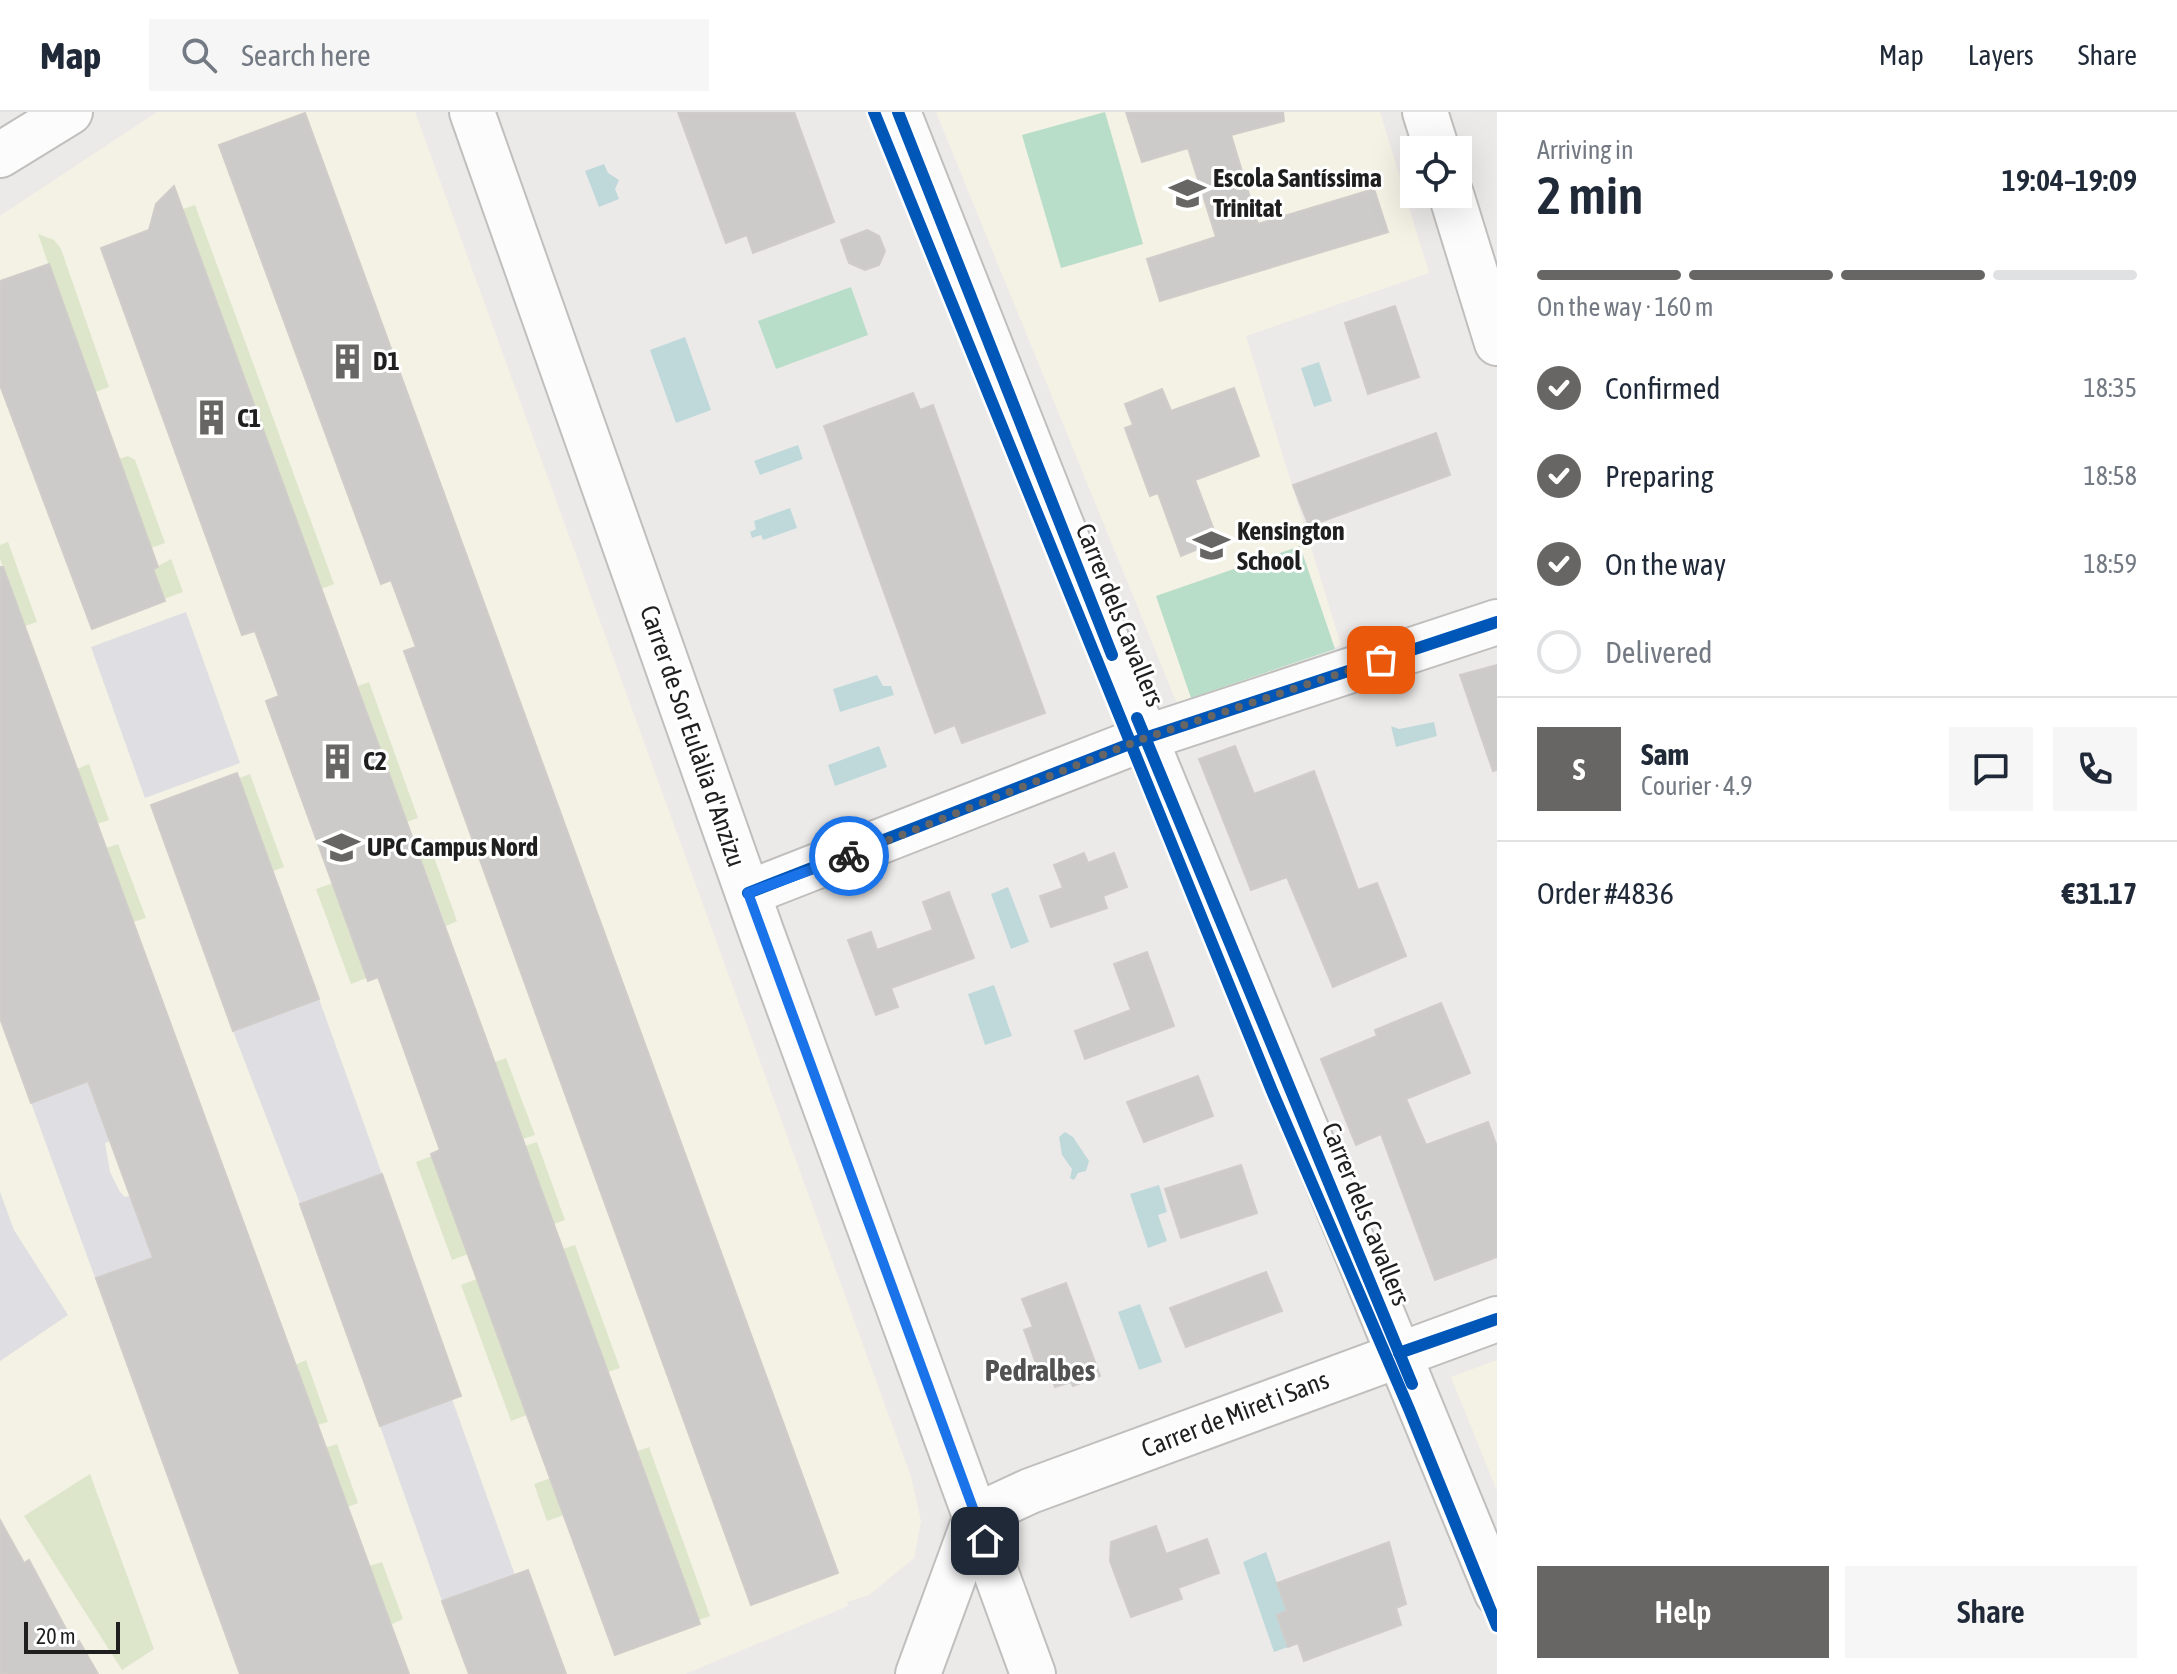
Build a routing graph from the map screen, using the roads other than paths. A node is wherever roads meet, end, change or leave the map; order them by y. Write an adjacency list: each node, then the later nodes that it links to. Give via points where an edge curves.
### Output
1 (70, 112): 6 (street)
2 (472, 112): 11 (street, Carrer de Sor Eulàlia d'Anzizu)
3 (898, 112): 10 (street, Carrer dels Cavallers)
4 (1425, 112): 5 (street)
5 (1433, 136)
6 (0, 155)
7 (1455, 208): 8 (street)
8 (1497, 343)
9 (1497, 622): 10 (street)
10 (1145, 738): 11 (street); 13 (street, Carrer dels Cavallers)
11 (748, 893): 14 (street, Carrer de Sor Eulàlia d'Anzizu)
12 (1497, 1319): 13 (street, Carrer de Miret i Sans)
13 (1399, 1353): 14 (street, Carrer de Miret i Sans); 15 (street, Carrer dels Cavallers)
14 (976, 1516): 16 (street); 17 (street, Carrer de Sor Eulàlia d'Anzizu)
15 (1497, 1593)
16 (918, 1674)
17 (1033, 1674)

